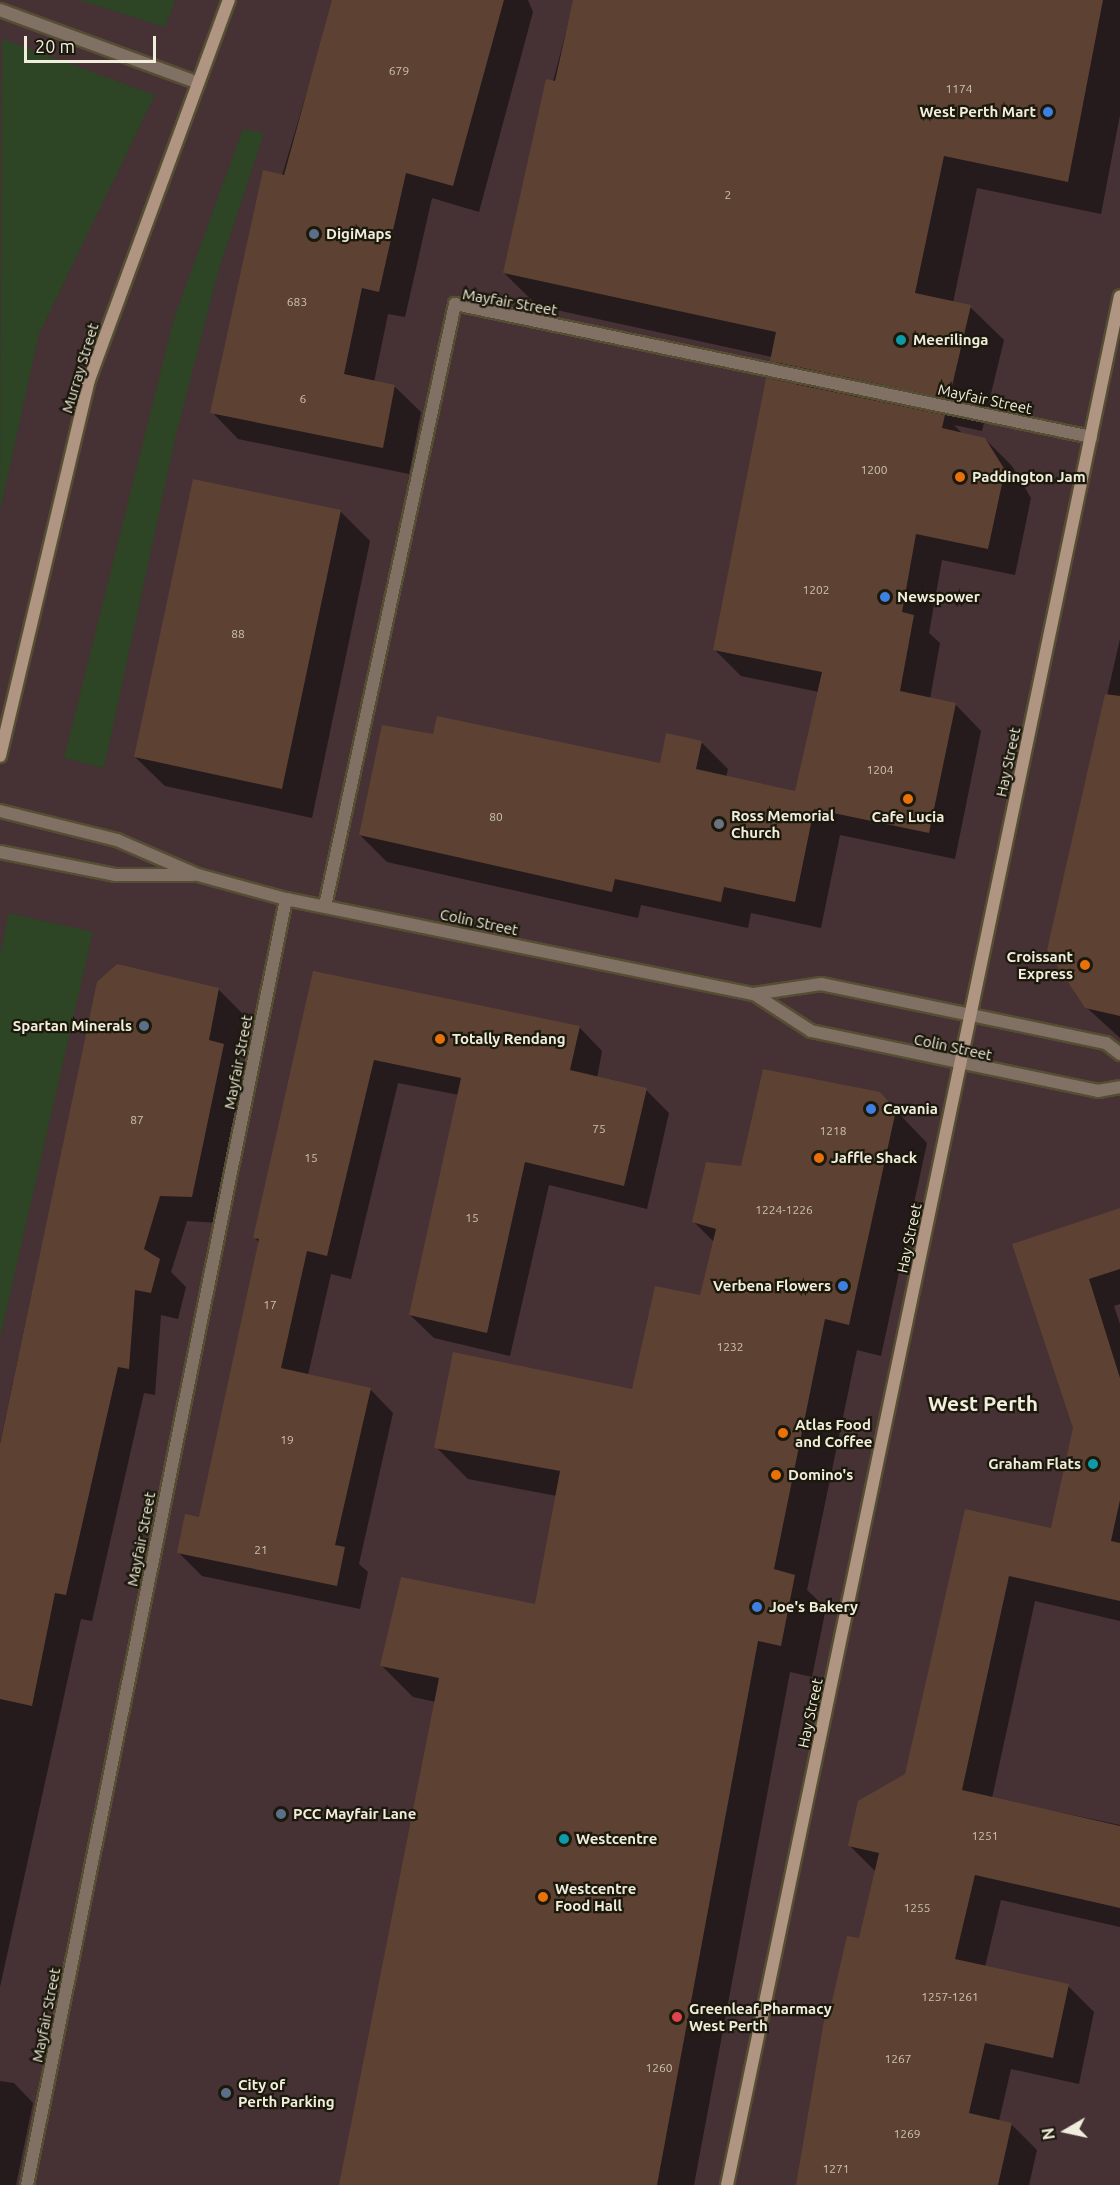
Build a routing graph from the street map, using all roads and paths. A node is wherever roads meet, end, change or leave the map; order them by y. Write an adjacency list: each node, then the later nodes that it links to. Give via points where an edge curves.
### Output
1 (229, 0): 3 (main road, Murray Street)
2 (0, 9): 3 (street)
3 (198, 83): 7 (main road, Murray Street, via 89,380)
4 (1120, 296): 5 (main road, Hay Street)
5 (1117, 326): 6 (main road, Hay Street)
6 (1091, 437): 12 (street, Mayfair Street, via 455,304); 14 (main road, Hay Street)
7 (0, 756)
8 (0, 812): 10 (street, Colin Street, via 117,840)
9 (0, 852): 10 (street, Colin Street, via 115,875)
10 (198, 875): 11 (street, Colin Street)
11 (286, 898): 12 (street, Colin Street); 18 (street, Mayfair Street)
12 (325, 906): 13 (street, Colin Street)
13 (754, 994): 14 (street, Colin Street, via 821,984); 16 (street, Colin Street, via 811,1031)
14 (970, 1016): 15 (street, Colin Street, via 1106,1042); 16 (main road, Hay Street)
15 (1120, 1054)
16 (960, 1065): 17 (street, Colin Street, via 1098,1091); 19 (main road, Hay Street)
17 (1120, 1087)
18 (27, 2185)
19 (727, 2185)

